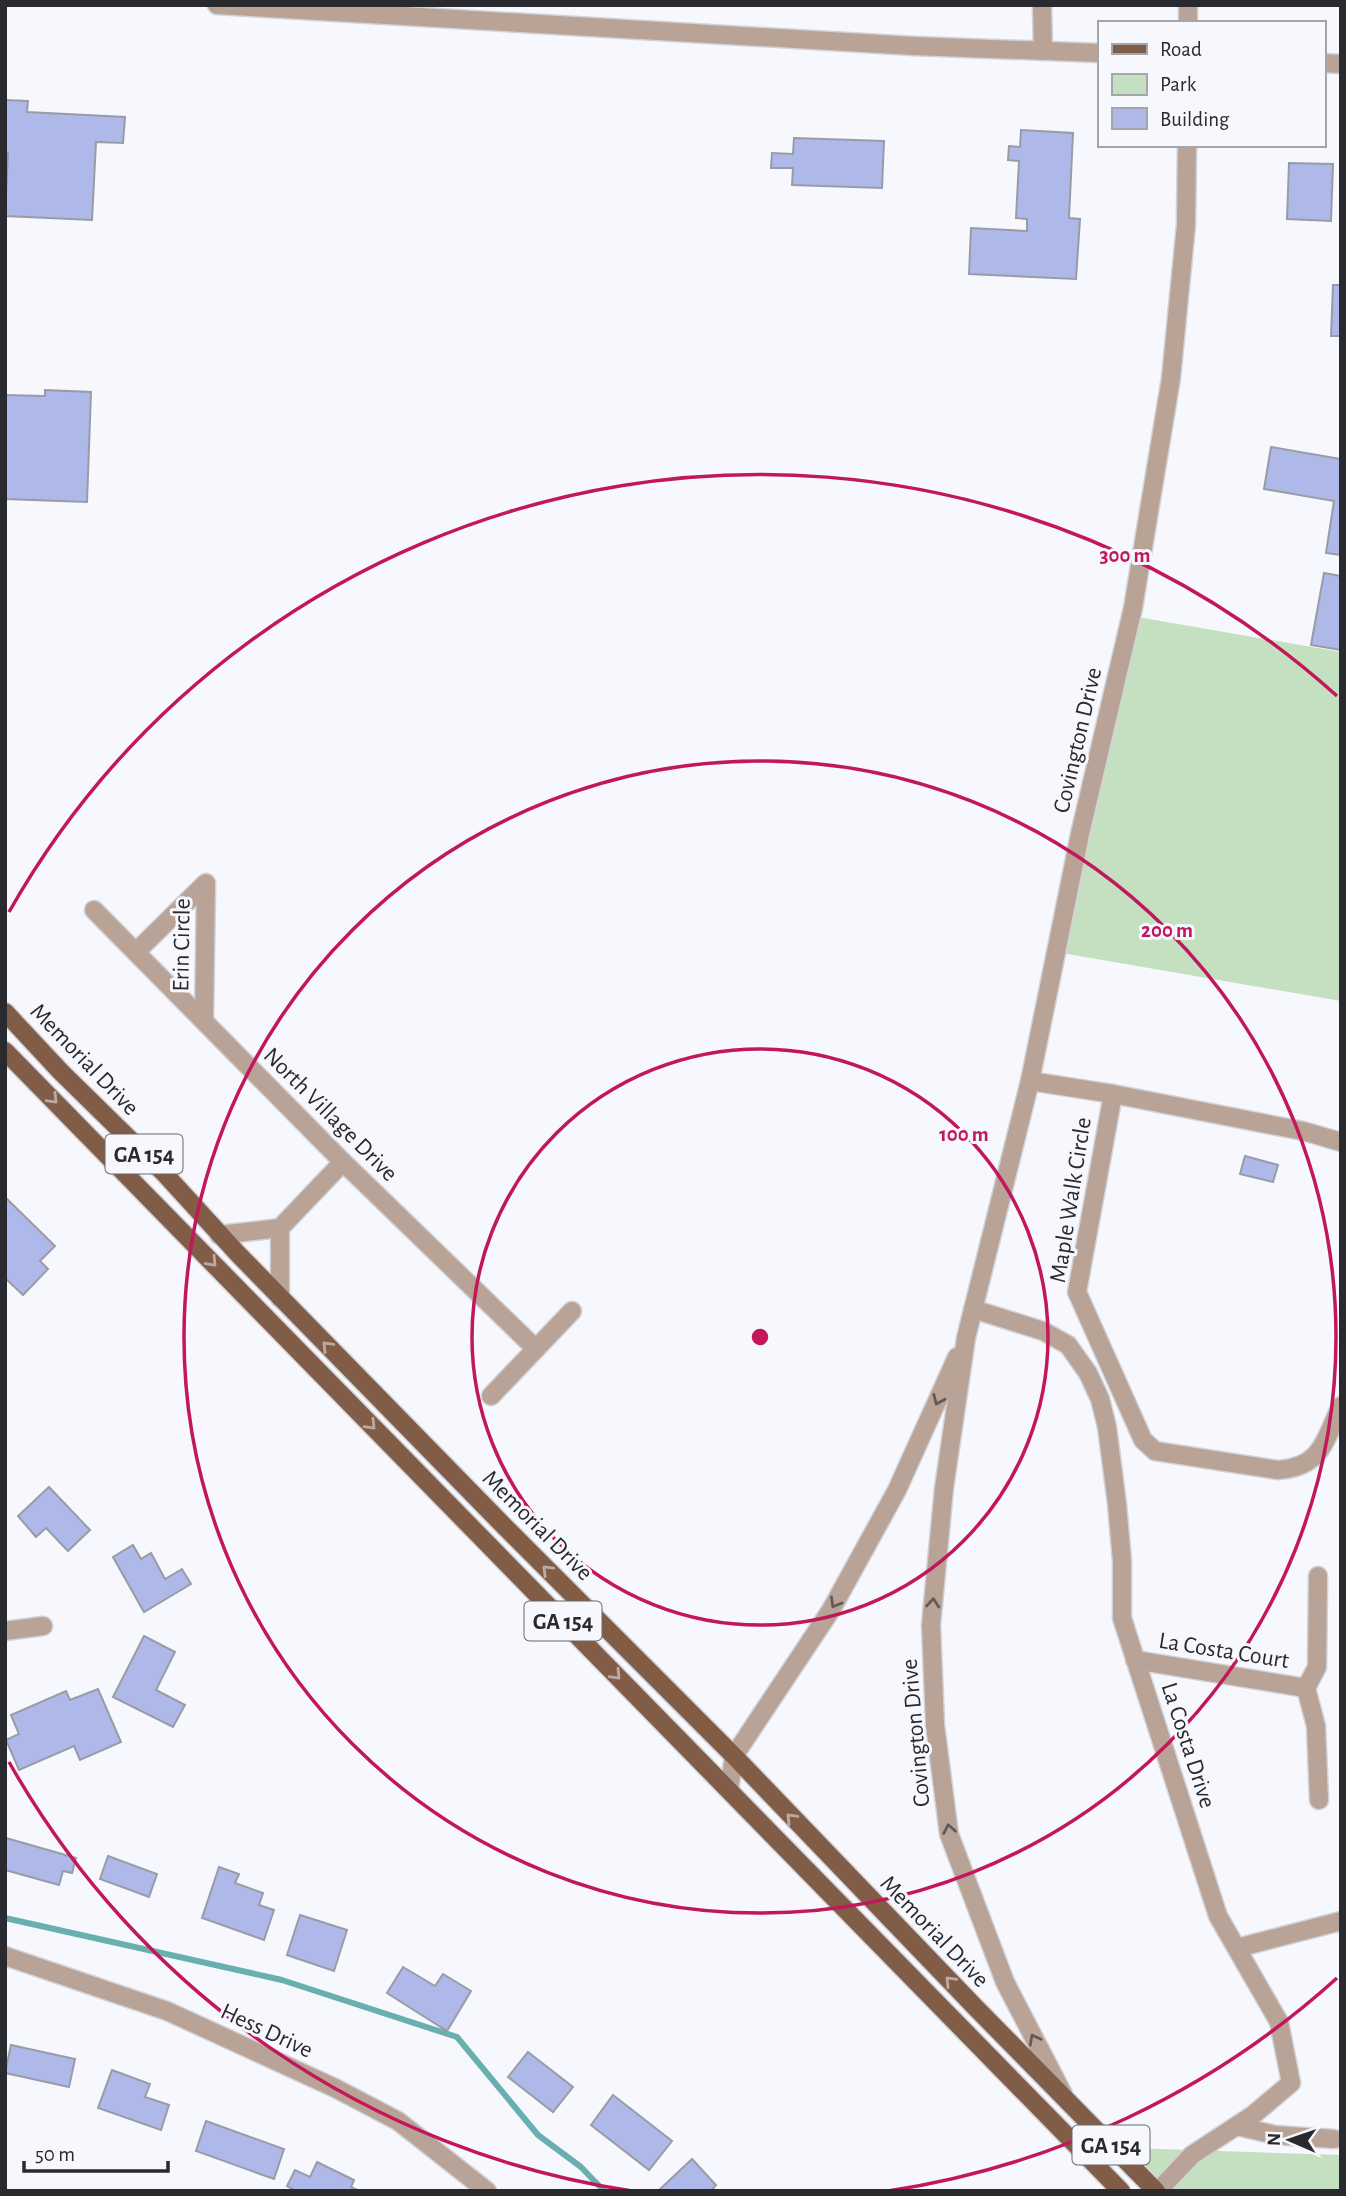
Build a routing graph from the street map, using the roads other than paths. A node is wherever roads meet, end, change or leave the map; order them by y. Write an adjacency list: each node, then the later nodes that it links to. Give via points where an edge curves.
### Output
1 (216, 5): 3 (street)
2 (1042, 5): 3 (street)
3 (1043, 51): 4 (street)
4 (1098, 53)
5 (1187, 147): 11 (street, Covington Drive, via 1186,225 1171,378 1135,595)
6 (94, 910): 7 (street, North Village Drive)
7 (136, 952): 9 (street, North Village Drive); 9 (street, Erin Circle, via 206,883)
8 (5, 1012): 16 (main road, Memorial Drive / GA 154)
9 (204, 1021): 14 (street, North Village Drive)
10 (5, 1051): 30 (main road, Memorial Drive / GA 154, one-way to 30)
11 (1030, 1081): 12 (street, Maple Walk Circle); 18 (street, Covington Drive)
12 (1112, 1094): 13 (street, Maple Walk Circle); 23 (street, Maple Walk Circle, via 1077,1292 1143,1440 1155,1451 1278,1470 1297,1468 1318,1452)
13 (1341, 1142)
14 (343, 1162): 15 (street); 21 (street, North Village Drive)
15 (280, 1227): 16 (street); 17 (street)
16 (219, 1235): 17 (main road, Memorial Drive / GA 154)
17 (280, 1298): 29 (main road, Memorial Drive / GA 154, one-way to 17)
18 (973, 1309): 20 (street, Covington Drive); 27 (street, La Costa Drive, via 1043,1331 1068,1345 1096,1390 1107,1427 1117,1504 1122,1618)
19 (572, 1311): 21 (street)
20 (966, 1338): 29 (street, Covington Drive, one-way to 29, via 891,1502 831,1610); 35 (street, Covington Drive, one-way to 20, via 1004,1982 949,1834 935,1725 931,1625 944,1488)
21 (536, 1349): 22 (street)
22 (491, 1396)
23 (1341, 1406)
24 (1318, 1576): 28 (street, via 1317,1667)
25 (43, 1626): 26 (street)
26 (5, 1631)
27 (1135, 1660): 28 (street, La Costa Court); 33 (street, La Costa Drive, via 1218,1916)
28 (1306, 1688): 31 (street, via 1316,1726)
29 (734, 1756): 30 (street, Covington Drive); 35 (main road, Memorial Drive / GA 154, one-way to 29)
30 (729, 1790): 39 (main road, Memorial Drive / GA 154)
31 (1319, 1800)
32 (1341, 1921): 33 (street)
33 (1237, 1948): 36 (street, La Costa Drive, via 1279,2022 1291,2083)
34 (5, 1956): 38 (street, Hess Drive, via 167,2011 335,2088 398,2121)
35 (1066, 2100): 40 (main road, Memorial Drive / GA 154)
36 (1237, 2126): 37 (street, via 1275,2135); 40 (street, La Costa Drive, via 1192,2155)
37 (1334, 2138)
38 (487, 2191)
39 (1121, 2191)
40 (1157, 2191)

